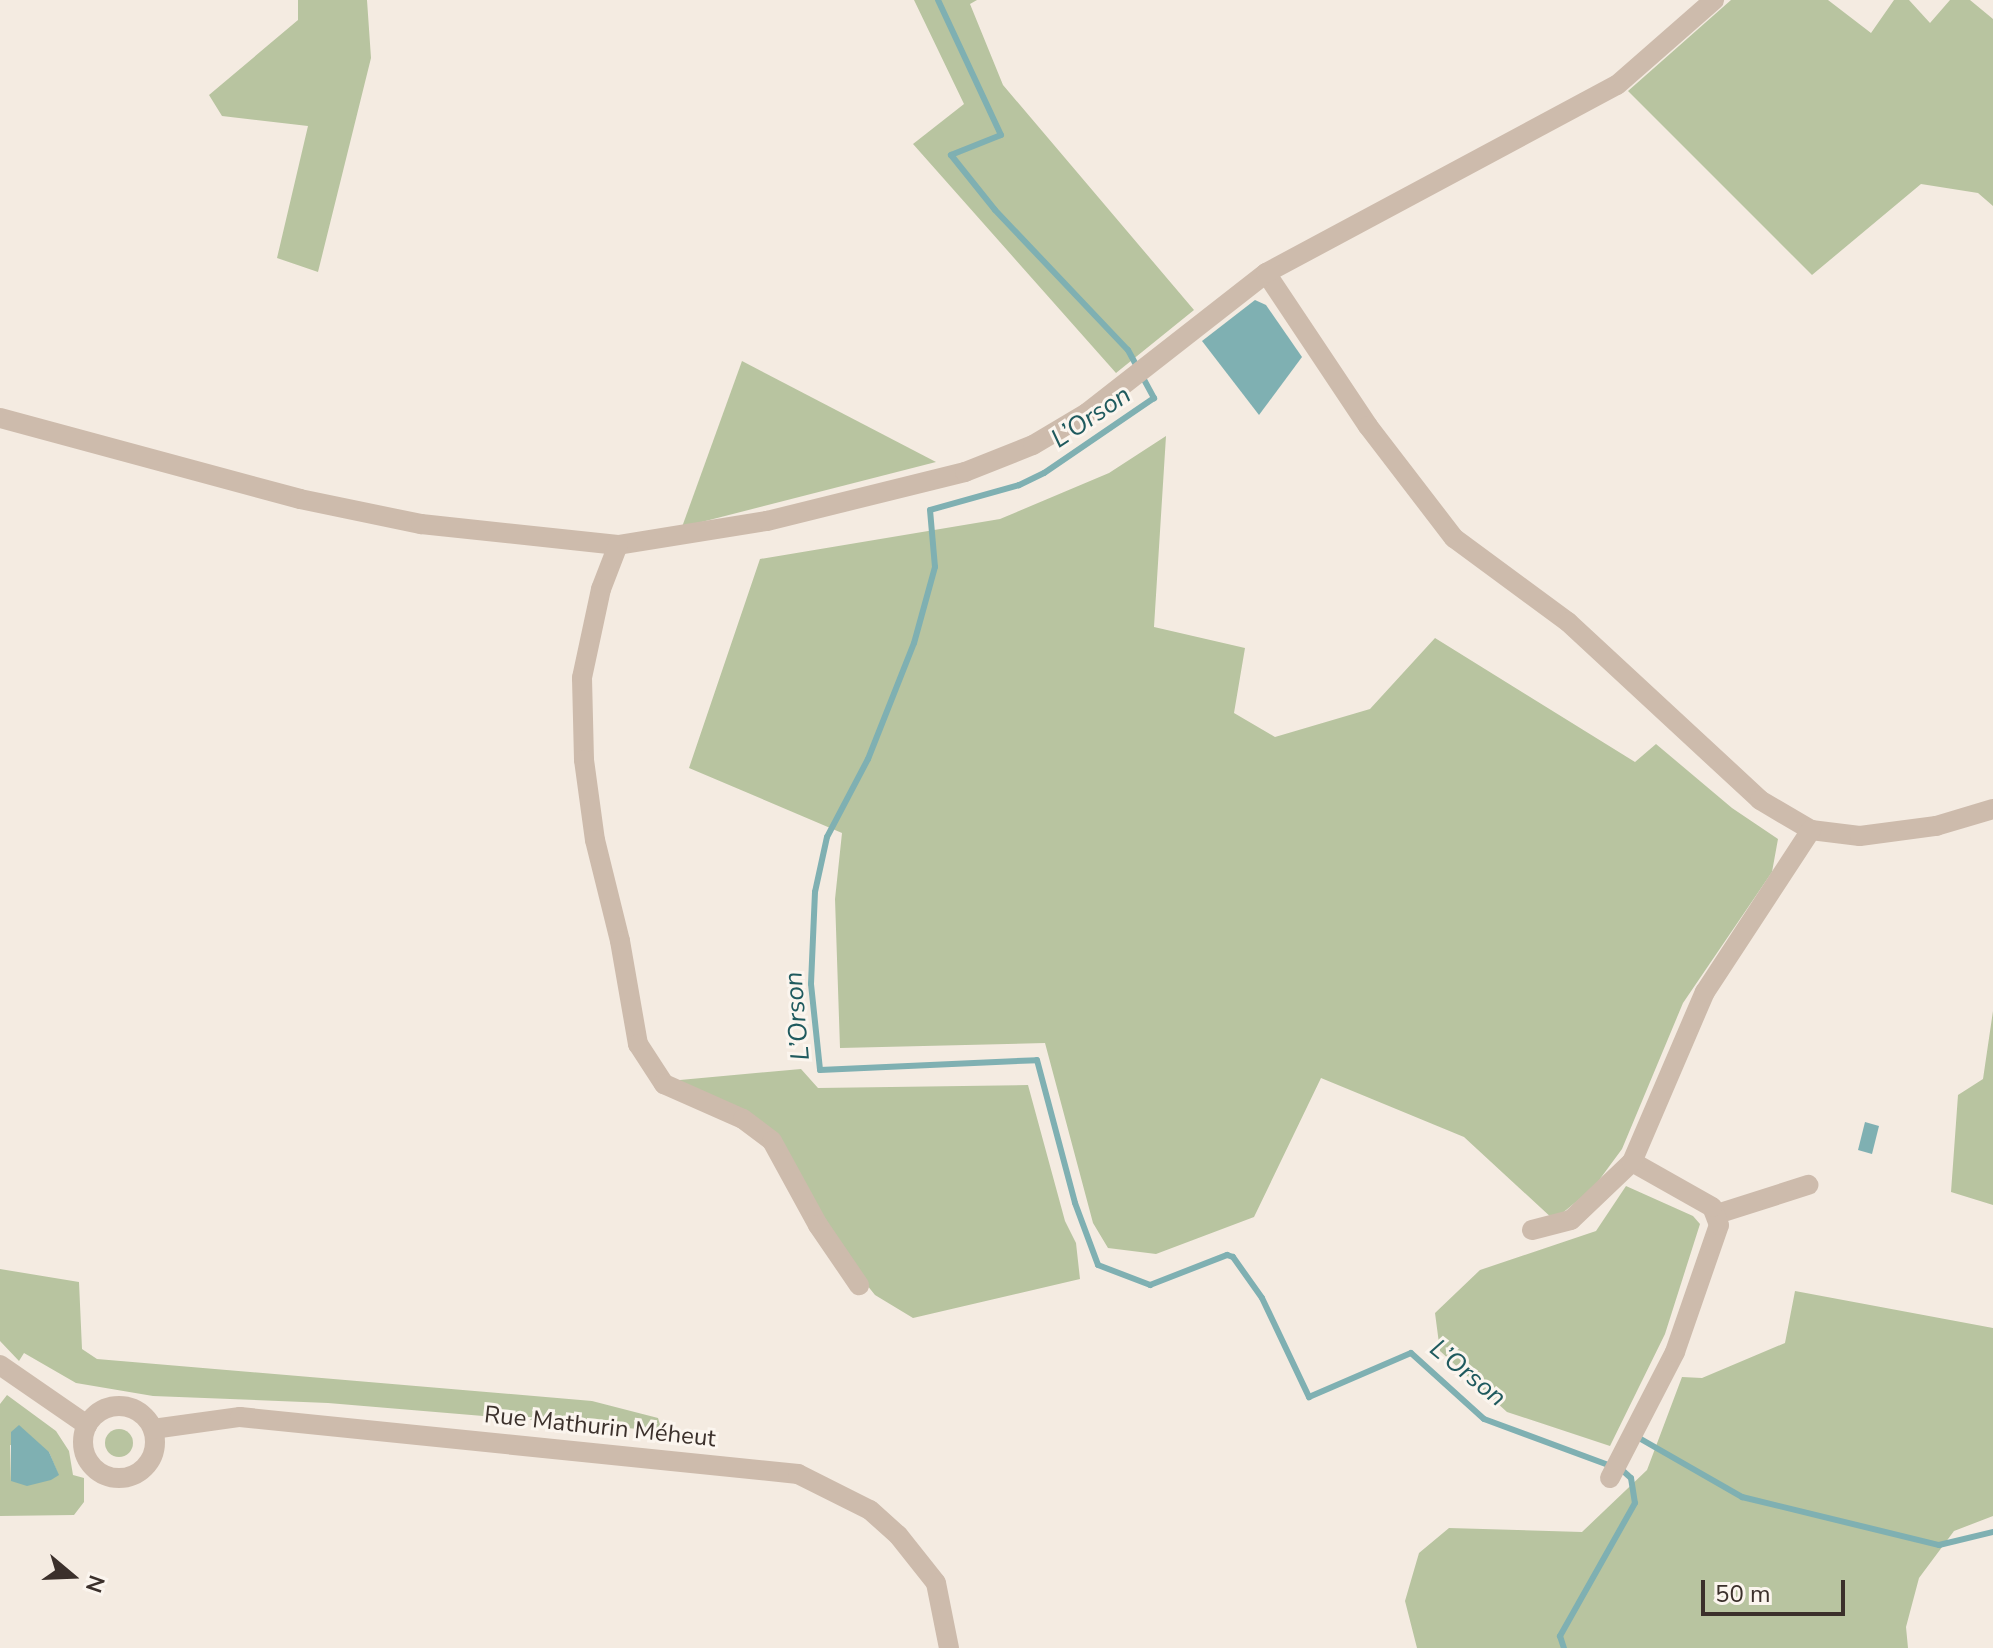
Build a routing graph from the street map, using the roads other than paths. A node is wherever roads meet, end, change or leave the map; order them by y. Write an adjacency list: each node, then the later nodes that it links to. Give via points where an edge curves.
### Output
1 (1714, 0): 2 (street, via 1617,85)
2 (1266, 273): 4 (street, via 1142,372 1033,445 965,472 767,521); 6 (street, via 1368,426 1454,538 1568,622 1728,774)
3 (0, 418): 4 (street, via 390,518)
4 (618, 545): 11 (street, via 601,589 582,678 584,760 595,840 638,1044 664,1084 743,1119 772,1141 818,1225)
5 (1993, 809): 6 (street, via 1936,826 1860,836)
6 (1811, 830): 7 (street, via 1705,992)
7 (1632, 1162): 9 (street); 10 (street, via 1571,1220)
8 (1808, 1185): 9 (street)
9 (1717, 1214): 15 (street, via 1717,1237 1675,1352)
10 (1532, 1230)
11 (859, 1285)
12 (0, 1365): 13 (street)
13 (87, 1425): 14 (street, via 104,1409 127,1406); 14 (street, via 83,1437 88,1460 117,1478 148,1463)
14 (153, 1429): 16 (street, Rue Mathurin Méheut, via 240,1417 798,1474 870,1510 905,1543 936,1583)
15 (1610, 1478)
16 (949, 1648)

